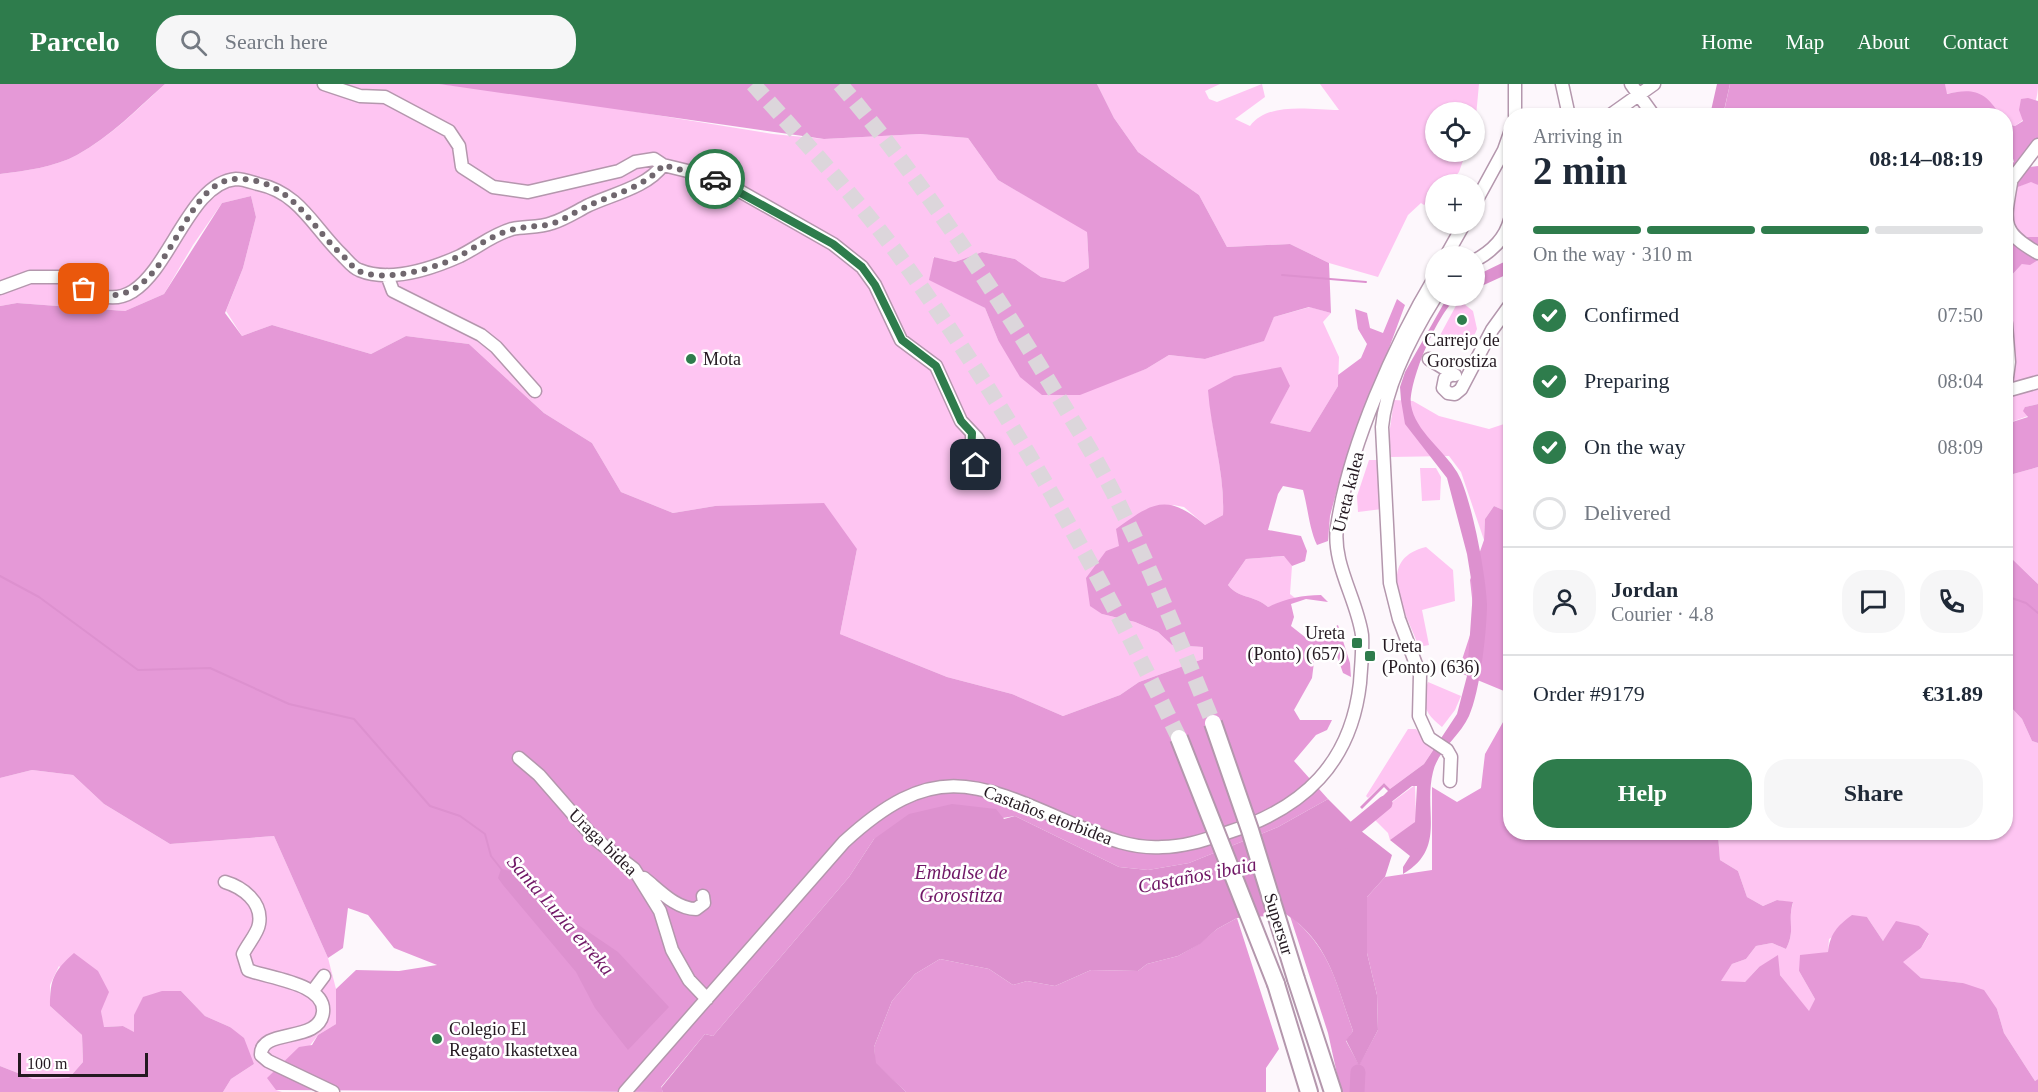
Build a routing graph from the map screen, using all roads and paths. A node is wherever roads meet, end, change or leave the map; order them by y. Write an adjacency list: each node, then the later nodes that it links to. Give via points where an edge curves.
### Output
1 (324, 84): 13 (street, via 360,96 385,98 449,131 459,146 462,167 493,187 528,192 619,171 635,162 654,159)
2 (1515, 84): 7 (street)
3 (1562, 84): 8 (street)
4 (1631, 84): 6 (street)
5 (1654, 84): 6 (street)
6 (1640, 96): 9 (street); 10 (street)
7 (1515, 108)
8 (1567, 108)
9 (1621, 108)
10 (1648, 108)
11 (2038, 145): 14 (street)
12 (1503, 148): 15 (street)
13 (663, 165): 20 (street, via 637,185 554,223 512,229 442,263); 29 (street, via 729,185 833,244 862,267 902,340 936,366 961,421)
14 (2013, 179)
15 (1485, 183)
16 (1503, 236): 19 (street)
17 (2013, 237): 18 (street)
18 (2038, 253)
19 (1485, 254)
20 (387, 275): 21 (street, via 357,270 289,195 238,179 210,189 160,264 136,288 121,296 101,297 70,277 30,277); 28 (street, via 393,291 489,341)
21 (0, 288)
22 (1425, 293): 34 (street, Ureta kalea, via 1406,325 1363,434 1345,495 1336,546 1360,627 1361,673 1356,711 1346,741)
23 (1430, 306): 33 (street, Ureta kalea, via 1417,326 1386,403 1382,427 1390,583 1420,675 1419,716 1429,738 1448,750 1452,764)
24 (1503, 315): 25 (street, via 1455,394 1445,391 1443,381 1451,375)
25 (1429, 359)
26 (2038, 382): 27 (street)
27 (2013, 389)
28 (535, 391)
29 (972, 433)
30 (1213, 723): 44 (highway, Supersur, bridge)
31 (1179, 738): 43 (highway, Supersur, bridge, via 1276,984)
32 (519, 758): 35 (street, Uraga bidea, via 594,838)
33 (1450, 781)
34 (1317, 783): 40 (street, Castaños etorbidea, via 1281,810 1239,829 1164,848 1118,843 994,791 951,786 916,793 889,804 844,842)
35 (634, 869): 37 (street, via 681,906 696,909 704,903); 40 (street, Uraga bidea, via 660,911 672,950 689,980)
36 (225, 882): 39 (street, via 247,891 257,909 259,924 243,954 248,970 306,986)
37 (703, 896)
38 (324, 976): 39 (street)
39 (312, 992): 41 (street, via 324,1009 321,1020 309,1030 266,1042 261,1055)
40 (707, 999): 42 (street, Castaños etorbidea)
41 (333, 1092)
42 (625, 1092)
43 (1309, 1092)
44 (1333, 1092)

